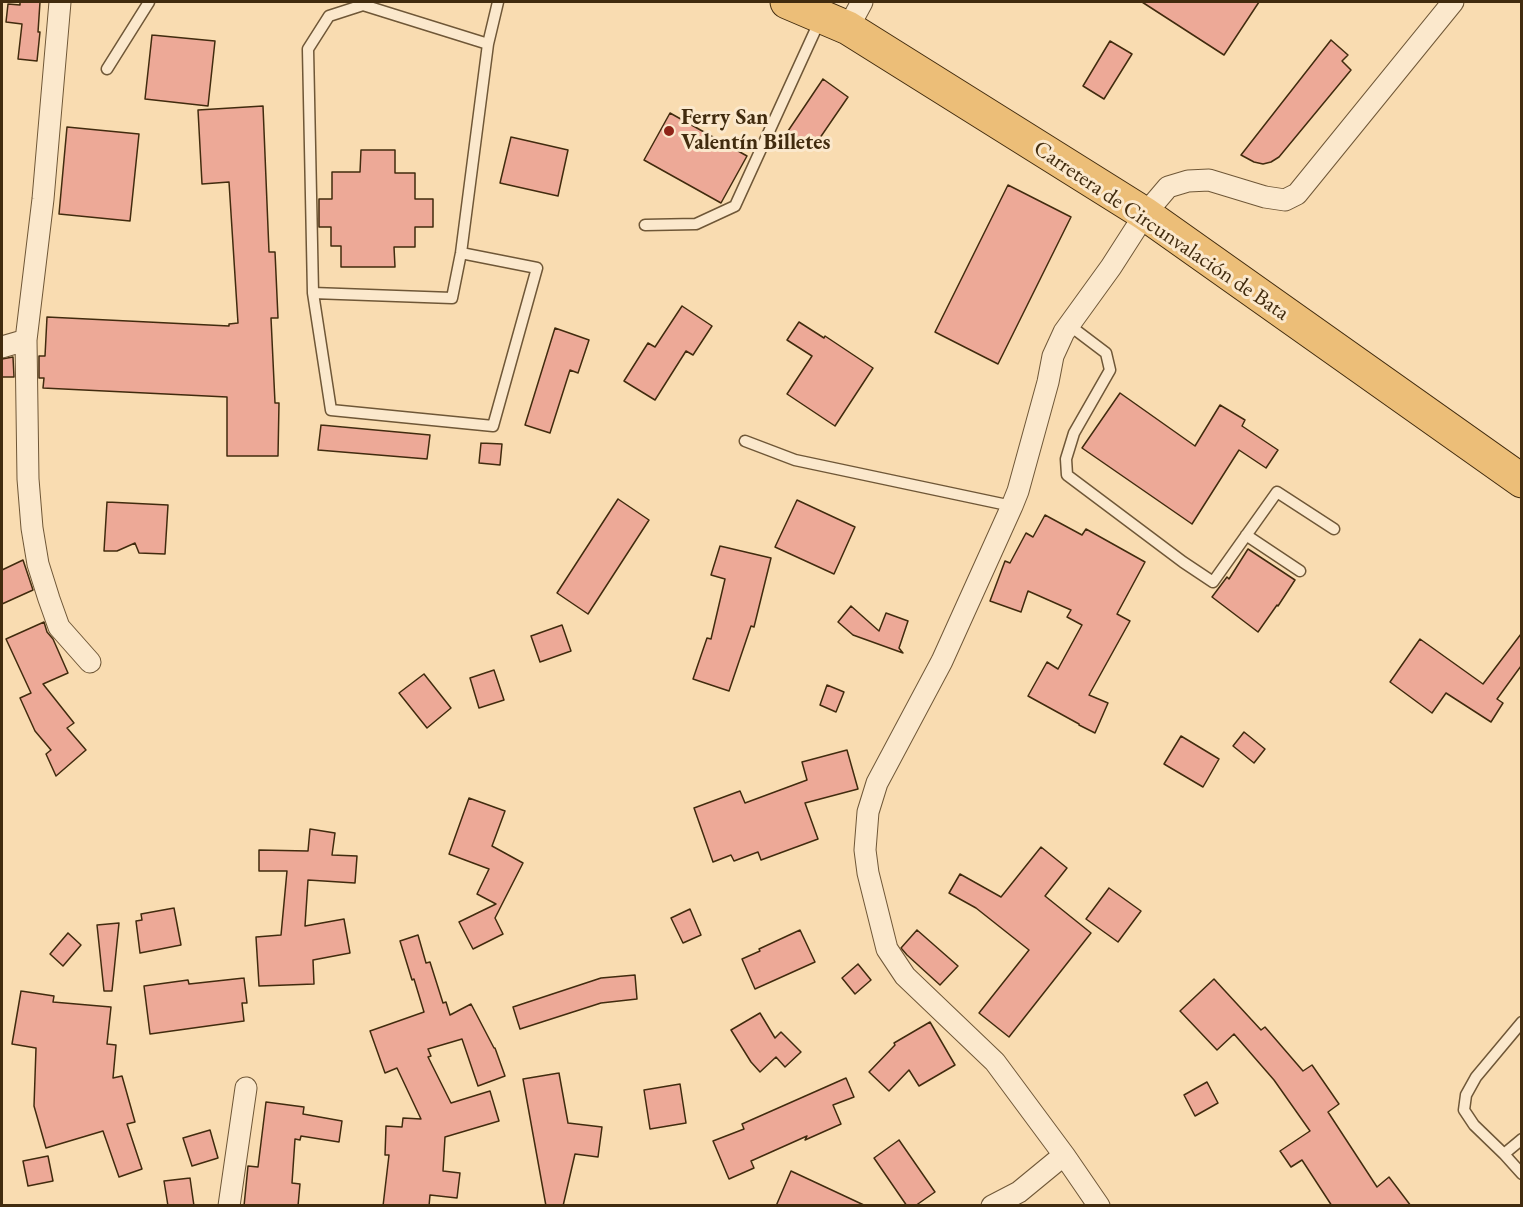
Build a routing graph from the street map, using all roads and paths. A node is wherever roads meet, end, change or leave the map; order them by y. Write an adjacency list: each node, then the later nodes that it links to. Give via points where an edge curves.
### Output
1 (60, 2): 14 (street)
2 (149, 2): 8 (lane)
3 (498, 2): 7 (lane)
4 (787, 2): 6 (main road, Carretera de Circunvalación de Bata)
5 (1453, 2): 9 (street, via 1297,194 1285,200 1209,180 1188,181 1168,187)
6 (844, 16): 9 (main road, Carretera de Circunvalación de Bata); 10 (lane, via 735,206 696,224)
7 (488, 44): 11 (lane); 12 (lane, via 363,5 329,16 308,49)
8 (107, 69)
9 (1145, 214): 13 (street); 17 (main road, Carretera de Circunvalación de Bata)
10 (645, 225)
11 (461, 253): 12 (lane, via 453,298); 12 (lane, via 537,268 494,426 331,411)
12 (313, 293)
13 (1070, 325): 18 (street, via 1053,356); 20 (lane, via 1106,353 1110,370 1074,433 1066,459 1067,475 1213,582)
14 (26, 340): 15 (street); 22 (street, via 28,478 38,564 59,627)
15 (2, 346)
16 (745, 441): 18 (lane, via 795,460)
17 (1521, 481)
18 (1012, 506): 27 (street, via 942,661 877,783 868,812 866,850 887,949 895,963 995,1062)
19 (1334, 529): 20 (lane, via 1277,492)
20 (1246, 535): 21 (lane)
21 (1300, 571)
22 (90, 662)
23 (1521, 1022): 26 (lane, via 1476,1077 1466,1095 1464,1110 1473,1125)
24 (246, 1088): 29 (street)
25 (1521, 1139): 26 (lane)
26 (1504, 1154): 28 (lane)
27 (1064, 1155): 30 (street, via 1019,1192); 31 (street)
28 (1521, 1174)
29 (229, 1206)
30 (992, 1206)
31 (1099, 1206)

